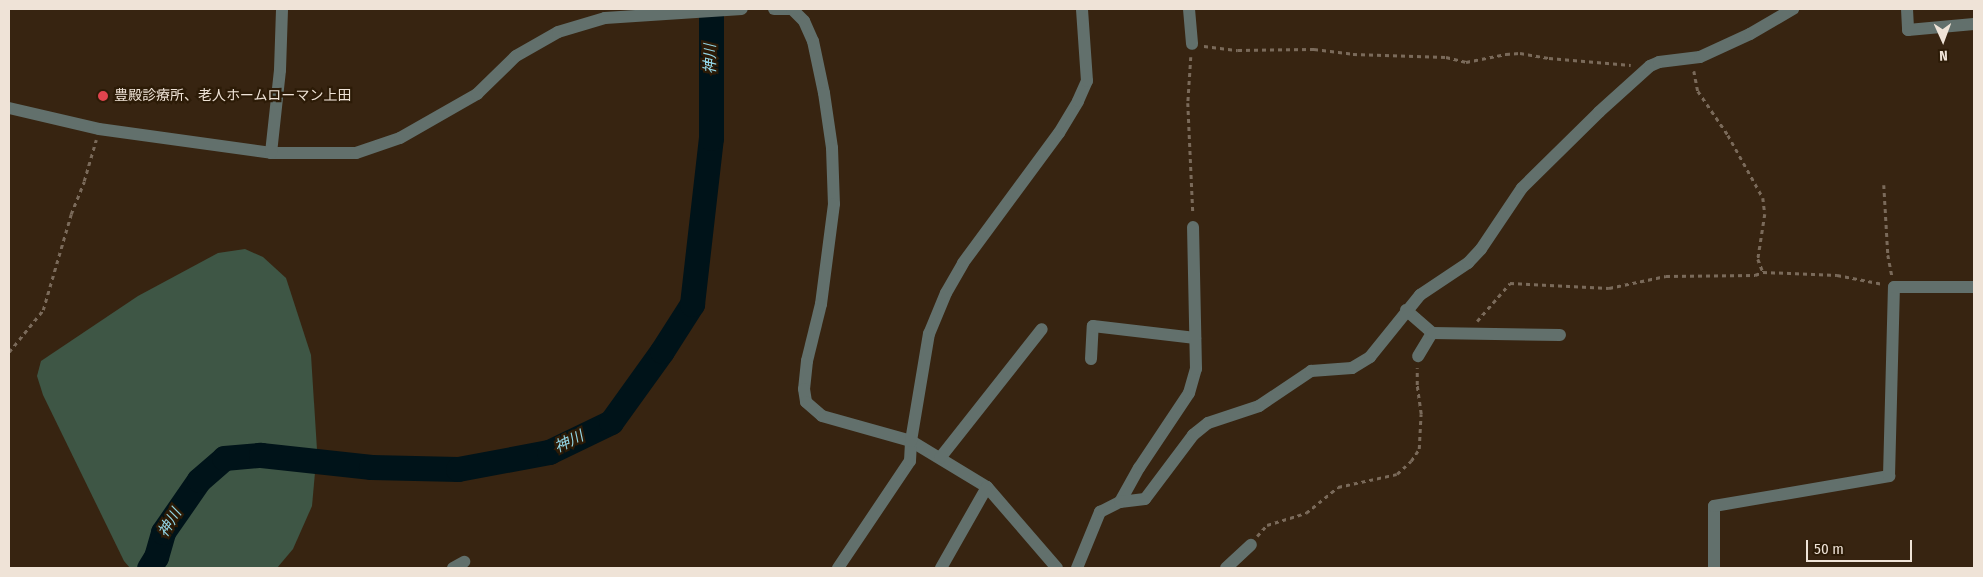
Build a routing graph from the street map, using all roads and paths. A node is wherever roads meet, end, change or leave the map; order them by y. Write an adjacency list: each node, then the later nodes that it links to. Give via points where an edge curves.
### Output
1 (282, 9): 14 (street, via 280,70)
2 (742, 9): 14 (street, via 605,18 558,32 516,56 477,94 400,138 356,153)
3 (774, 9): 29 (street, via 792,9 804,21 813,41 832,148 833,213 821,304 807,362 806,402 822,416)
4 (1082, 9): 29 (street, via 1087,81 1058,133 962,263 946,293 929,334)
5 (1189, 9): 9 (street)
6 (1793, 9): 10 (street, via 1722,47)
7 (1907, 9): 8 (street, via 1908,30)
8 (1974, 24)
9 (1192, 44): 11 (path, via 1238,50 1314,49 1353,54 1446,57 1466,62 1520,53); 16 (path, via 1188,103)
10 (1691, 58): 11 (street); 17 (path, via 1698,91 1728,135 1763,198 1765,214 1758,259)
11 (1650, 66): 20 (street, via 1522,188 1468,263 1420,295)
12 (9, 108): 13 (street)
13 (99, 129): 14 (street); 26 (path, via 43,310)
14 (271, 152)
15 (1884, 185): 18 (path, via 1888,255)
16 (1193, 227): 25 (street)
17 (1763, 272): 18 (path, via 1838,274); 23 (path, via 1755,275 1666,276 1609,288 1510,283)
18 (1894, 287): 19 (street); 39 (street, via 1889,476 1714,506)
19 (1974, 287)
20 (1406, 310): 22 (street); 32 (street, via 1370,357 1352,368 1311,371 1259,406 1208,422 1193,435 1145,499)
21 (1042, 329): 30 (street)
22 (1432, 333): 23 (street); 27 (street)
23 (1467, 334): 24 (street)
24 (1560, 335)
25 (1195, 338): 28 (street, via 1093,326); 32 (street, via 1196,369 1189,393)
26 (9, 352)
27 (1418, 356): 33 (path, via 1419,450 1411,461 1397,474 1338,486 1306,513 1267,525)
28 (1091, 359)
29 (911, 441): 30 (street); 34 (street, via 910,461)
30 (940, 458): 31 (street)
31 (987, 487): 35 (street); 36 (street)
32 (1120, 502): 37 (street, via 1100,512)
33 (1251, 545): 38 (street)
34 (838, 568)
35 (941, 568)
36 (1057, 568)
37 (1077, 568)
38 (1226, 568)
39 (1714, 568)

